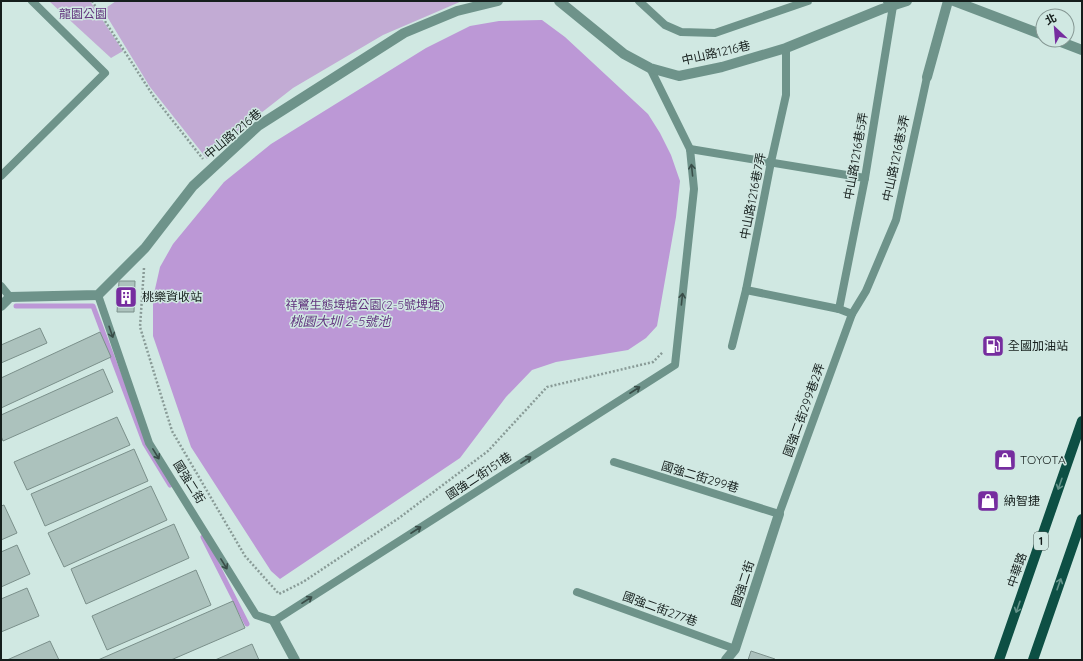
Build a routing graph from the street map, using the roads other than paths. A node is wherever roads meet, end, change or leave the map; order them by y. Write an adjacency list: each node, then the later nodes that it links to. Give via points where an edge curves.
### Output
1 (32, 1): 16 (lane, via 105,73)
2 (498, 1): 20 (street, 中山路1216巷, via 457,11 404,33 258,126 193,186 145,248)
3 (559, 1): 12 (street, 中山路1216巷, via 624,54)
4 (639, 1): 5 (lane, via 665,24 681,32 715,33)
5 (808, 1)
6 (907, 1): 9 (street, 中山路1216巷)
7 (948, 1): 13 (street, 中山路1216巷3弄)
8 (954, 1): 10 (street)
9 (890, 3): 11 (street, 中山路1216巷, via 882,9); 17 (lane, 中山路1216巷5弄)
10 (1035, 32)
11 (786, 48): 12 (street, 中山路1216巷, via 722,67 679,76); 15 (lane, 中山路1216巷7弄, via 786,95)
12 (650, 68): 14 (lane)
13 (927, 77): 24 (lane, 中山路1216巷3弄, via 896,220 866,291)
14 (690, 149): 15 (lane); 31 (lane, 國強二街151巷, one-way to 14, via 675,365 694,189)
15 (771, 162): 17 (lane); 19 (lane, 中山路1216巷7弄)
16 (1, 176)
17 (865, 178): 23 (lane, 中山路1216巷5弄)
18 (1, 286): 21 (lane)
19 (746, 290): 23 (lane); 25 (lane, 中山路1216巷7弄)
20 (98, 295): 21 (street); 31 (lane, 國強二街, one-way to 31, via 149,443 256,615)
21 (10, 297): 22 (street)
22 (1, 306)
23 (839, 309): 24 (lane)
24 (852, 314): 28 (lane, 國強二街299巷2弄)
25 (732, 346)
26 (1082, 421): 35 (main road, 中華路 / 1, one-way to 35)
27 (614, 462): 28 (lane, 國強二街299巷)
28 (779, 514): 32 (street, 國強二街)
29 (1082, 519): 36 (main road, one-way to 29)
30 (577, 592): 32 (lane, 國強二街277巷)
31 (274, 621): 33 (street)
32 (735, 648): 34 (street, 國強二街)
33 (295, 660)
34 (726, 660)
35 (1000, 660)
36 (1032, 660)

